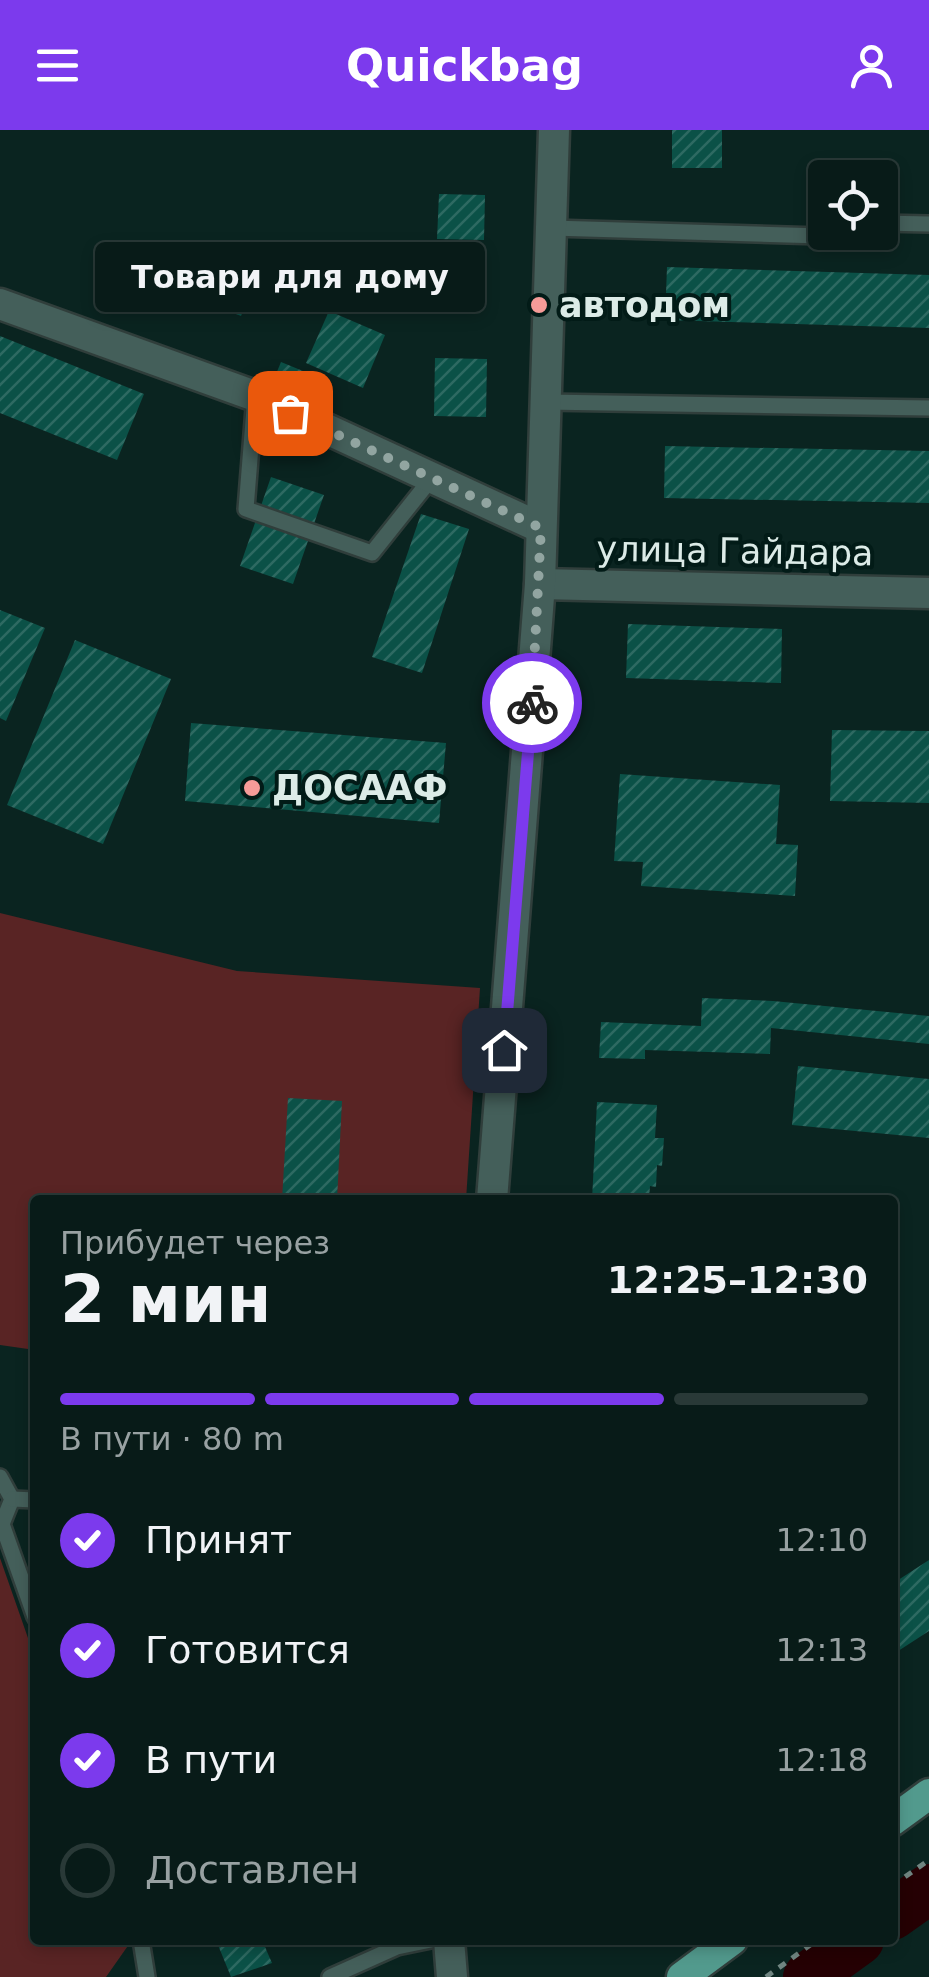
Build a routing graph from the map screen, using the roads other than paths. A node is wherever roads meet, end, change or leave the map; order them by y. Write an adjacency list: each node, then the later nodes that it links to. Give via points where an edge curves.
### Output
1 (554, 130): 4 (main road)
2 (898, 223): 3 (lane)
3 (929, 224)
4 (552, 228): 5 (lane); 8 (main road)
5 (808, 236)
6 (0, 304): 7 (main road)
7 (255, 396): 10 (main road); 10 (lane, via 246,509 372,553)
8 (545, 402): 9 (lane); 11 (main road)
9 (929, 408)
10 (432, 479): 11 (main road)
11 (541, 528): 12 (main road)
12 (540, 584): 13 (main road, улица Гайдара); 14 (main road)
13 (929, 594)
14 (492, 1195)
15 (0, 1477): 16 (lane)
16 (12, 1499): 17 (lane); 18 (lane, via 2,1524)
17 (30, 1500)
18 (30, 1603)
19 (929, 1794): 20 (main road)
20 (898, 1817)
21 (142, 1945): 25 (lane)
22 (403, 1945): 26 (lane)
23 (449, 1945): 27 (main road)
24 (725, 1945): 28 (main road)
25 (146, 1977)
26 (330, 1977)
27 (452, 1977)
28 (682, 1977)

